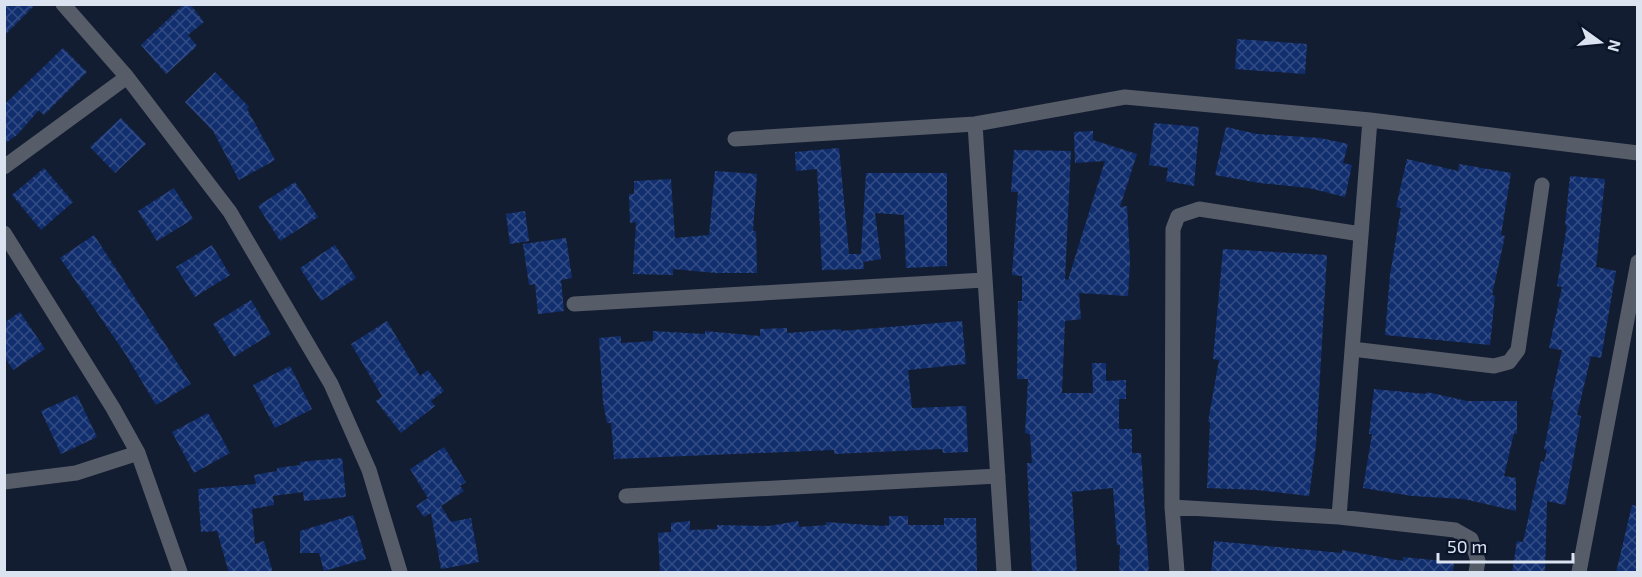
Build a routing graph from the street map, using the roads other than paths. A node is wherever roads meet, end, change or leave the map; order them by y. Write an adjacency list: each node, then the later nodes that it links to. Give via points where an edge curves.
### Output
1 (63, 4): 2 (street)
2 (127, 77): 7 (street); 22 (street, via 230,212 331,384 369,470)
3 (1370, 120): 4 (street, via 1125,97); 6 (street); 10 (street)
4 (975, 124): 5 (street); 12 (street)
5 (735, 139)
6 (1638, 153)
7 (4, 167)
8 (1542, 184): 14 (street, via 1518,350 1509,362 1494,366)
9 (4, 233): 15 (street)
10 (1361, 234): 14 (street); 19 (street, via 1199,209 1178,216 1173,229)
11 (1638, 262): 26 (street)
12 (984, 280): 13 (street); 16 (street)
13 (574, 304)
14 (1352, 349): 20 (street)
15 (138, 453): 17 (street, via 76,472); 21 (street)
16 (998, 476): 18 (street); 23 (street)
17 (4, 482)
18 (626, 496)
19 (1172, 507): 20 (street); 24 (street)
20 (1338, 516): 25 (street, via 1455,530 1471,539 1478,561)
21 (180, 573)
22 (400, 573)
23 (1004, 573)
24 (1177, 573)
25 (1476, 573)
26 (1579, 573)

